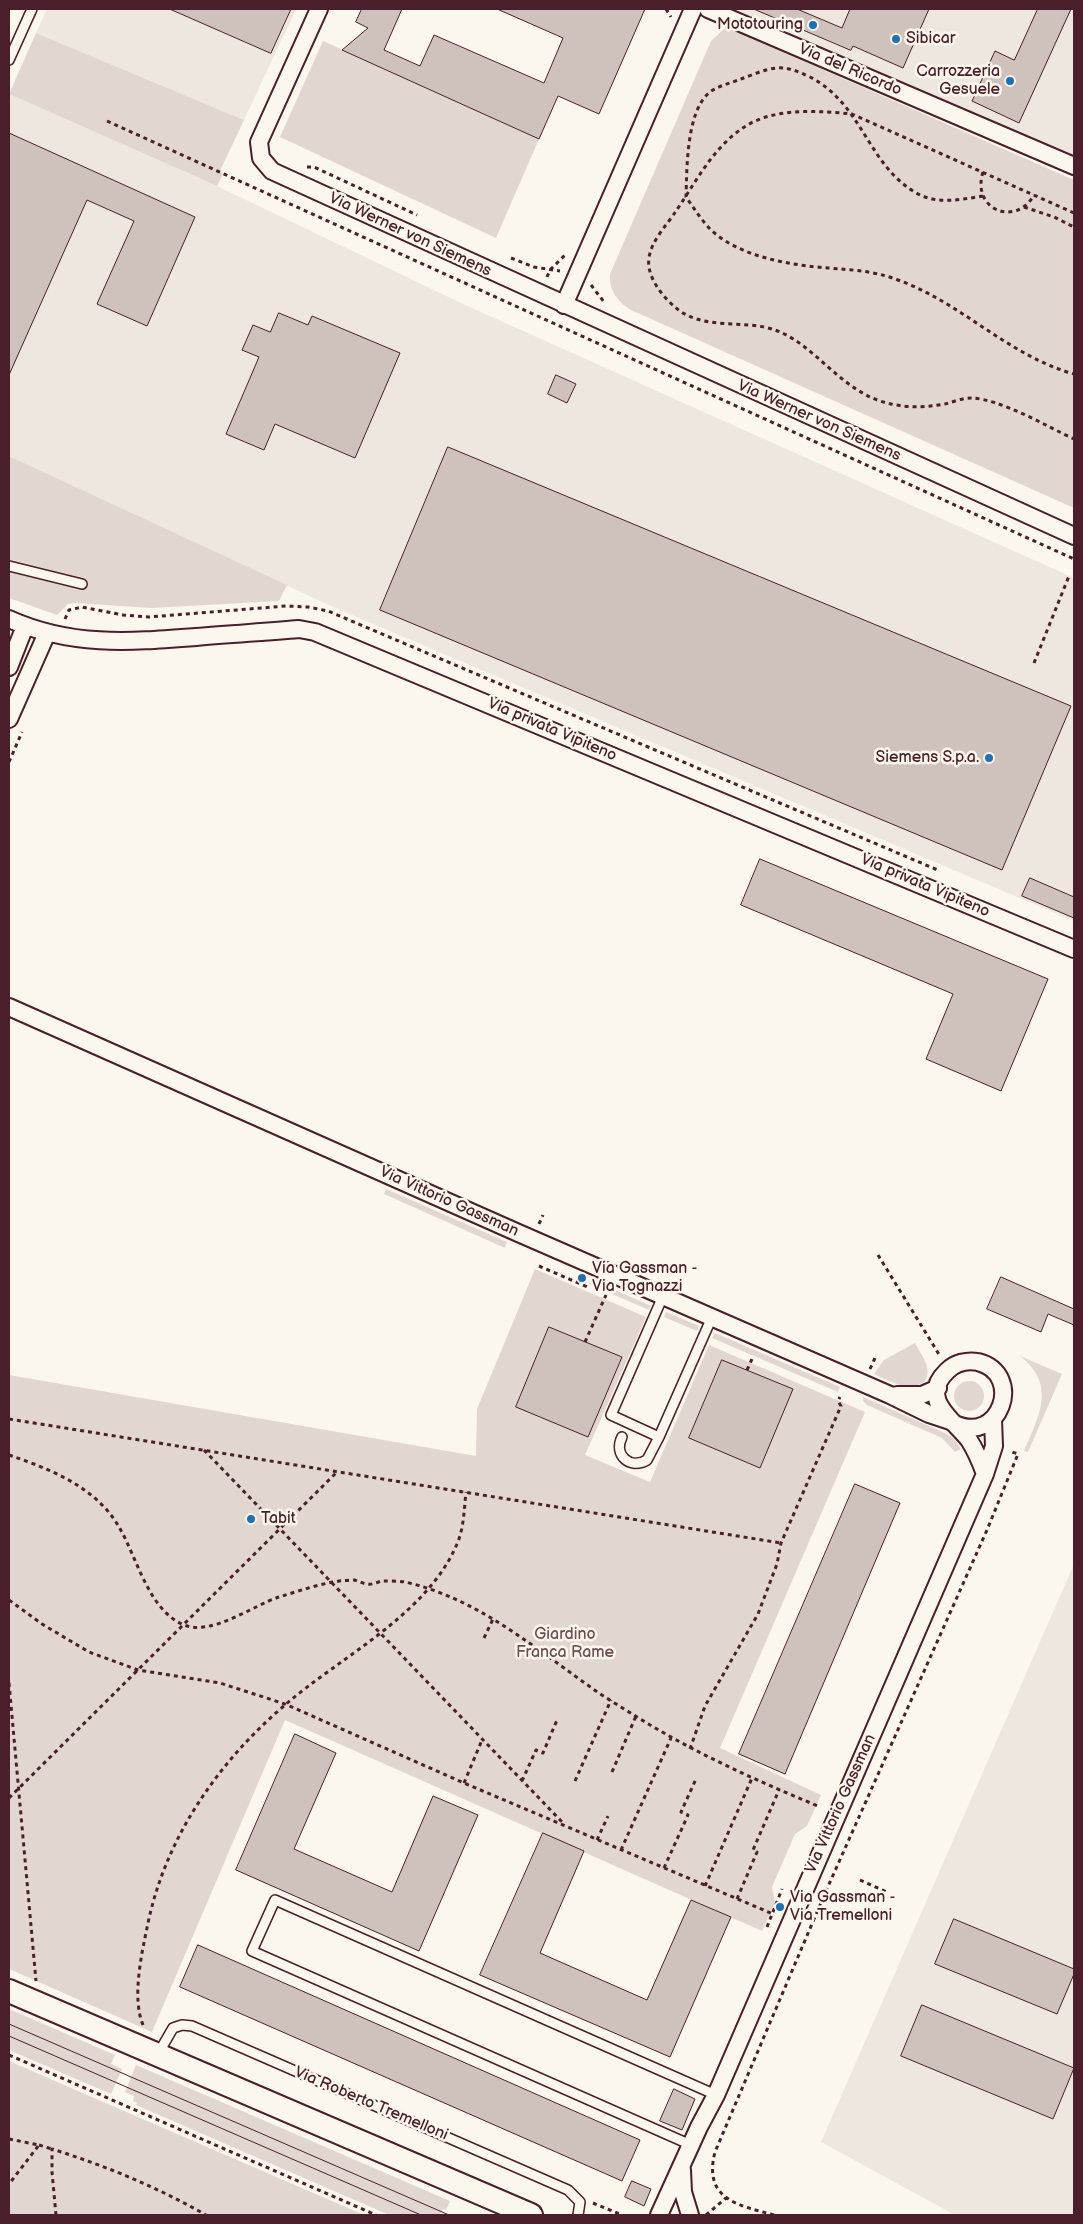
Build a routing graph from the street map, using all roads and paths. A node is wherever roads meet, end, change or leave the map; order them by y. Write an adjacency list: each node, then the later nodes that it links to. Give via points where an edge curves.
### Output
1 (32, 9): 5 (lane)
2 (319, 9): 20 (street, Via Werner von Siemens, via 261,137 261,158 267,167)
3 (693, 9): 20 (street)
4 (708, 9): 8 (street, Via del Ricordo)
5 (9, 60)
6 (852, 114): 10 (path); 12 (path, via 887,166 912,190 936,199); 13 (path, via 798,112 755,121 717,151); 13 (path, via 826,88 801,72 786,68 770,69 720,86 706,96 697,111 689,146)
7 (107, 121): 24 (path)
8 (1074, 166)
9 (304, 167): 16 (path, via 314,167)
10 (983, 172): 11 (path); 12 (path)
11 (1034, 195): 14 (path); 15 (path)
12 (982, 196): 14 (path, via 1000,211 1017,211)
13 (686, 197): 21 (path, via 712,230 742,250 817,268 871,272 899,280 945,304 1033,359); 22 (path, via 658,238 649,258 656,285 680,312 706,321 780,332 853,388 880,401 918,407 969,398 987,400)
14 (1024, 207): 17 (path)
15 (1074, 213)
16 (420, 217)
17 (1074, 227)
18 (508, 257): 19 (path, via 534,268)
19 (566, 273)
20 (564, 305): 23 (street, Via Werner von Siemens)
21 (1074, 374)
22 (1074, 439)
23 (1074, 536)
24 (1074, 559)
25 (9, 566): 27 (lane)
26 (1069, 576): 31 (path)
27 (82, 584)
28 (9, 618): 29 (street, Via privata Vipiteno)
29 (25, 626): 30 (street, Via privata Vipiteno); 32 (street)
30 (46, 633): 33 (street); 34 (street, Via privata Vipiteno, via 106,642 299,630 315,632)
31 (1034, 663)
32 (9, 667)
33 (9, 719)
34 (1074, 949)
35 (9, 1007): 40 (street, Via Vittorio Gassman)
36 (878, 1254): 44 (path)
37 (539, 1266): 38 (path)
38 (590, 1288)
39 (606, 1295): 42 (path)
40 (663, 1296): 41 (street, Via Vittorio Gassman); 53 (lane, via 611,1415)
41 (712, 1318): 47 (street, Via Vittorio Gassman); 53 (lane)
42 (585, 1342)
43 (752, 1359): 45 (path)
44 (949, 1369): 46 (street, via 942,1376); 50 (street, Via Vittorio Gassman, via 973,1361 994,1371 1001,1382 1004,1398)
45 (747, 1370)
46 (938, 1388): 47 (street, Via Vittorio Gassman, via 915,1396); 51 (street, via 940,1408)
47 (890, 1395): 51 (street, Via Vittorio Gassman)
48 (840, 1397): 61 (path, via 840,1406)
49 (9, 1419): 54 (path)
50 (993, 1419): 51 (street, Via Vittorio Gassman, via 974,1428); 58 (street, Via Vittorio Gassman, via 994,1446)
51 (952, 1422): 58 (street, via 975,1450)
52 (622, 1437): 53 (lane, via 619,1446 622,1456 637,1464 647,1460)
53 (659, 1437)
54 (204, 1450): 57 (path); 60 (path)
55 (1018, 1454): 113 (path, via 715,2152 711,2167 714,2184)
56 (9, 1455): 66 (path, via 54,1471 92,1496 119,1526 151,1593)
57 (337, 1472): 59 (path); 60 (path)
58 (985, 1474): 105 (street, Via Vittorio Gassman)
59 (466, 1492): 61 (path); 63 (path, via 463,1524 457,1544)
60 (280, 1529): 62 (path); 66 (path)
61 (781, 1543): 77 (path, via 777,1564 758,1614 705,1706)
62 (332, 1583): 63 (path, via 355,1580 368,1585 380,1581 403,1582); 66 (path, via 277,1598 210,1626); 67 (path)
63 (427, 1589): 65 (path, via 464,1603); 67 (path)
64 (9, 1600): 69 (path, via 82,1648)
65 (493, 1619): 68 (path); 71 (path)
66 (183, 1625): 69 (path)
67 (379, 1632): 72 (path); 76 (path, via 436,1688)
68 (484, 1638)
69 (138, 1670): 72 (path, via 220,1683); 84 (path)
70 (9, 1683): 84 (path)
71 (611, 1700): 73 (path); 82 (path)
72 (285, 1704): 83 (path); 102 (path, via 216,1777 179,1835 161,1876 141,1954 138,1998 141,2020)
73 (636, 1716): 75 (path); 78 (path)
74 (557, 1720): 81 (path, via 543,1753 536,1750)
75 (671, 1738): 77 (path); 91 (path)
76 (482, 1740): 81 (path); 83 (path)
77 (690, 1749): 79 (path)
78 (612, 1772)
79 (752, 1778): 85 (path); 94 (path)
80 (696, 1779): 92 (path, via 681,1812 688,1815)
81 (522, 1781): 89 (path)
82 (575, 1781)
83 (464, 1783): 89 (path)
84 (19, 1788): 86 (path); 100 (path)
85 (779, 1790): 87 (path); 97 (path, via 753,1850 757,1852)
86 (9, 1798)
87 (818, 1806)
88 (608, 1816): 90 (path)
89 (566, 1826): 90 (path)
90 (598, 1840): 91 (path)
91 (621, 1850): 92 (path)
92 (664, 1868): 94 (path)
93 (860, 1880): 96 (path)
94 (705, 1886): 97 (path)
95 (782, 1889): 98 (path)
96 (889, 1893)
97 (737, 1899): 98 (path)
98 (772, 1914): 99 (path)
99 (766, 1929)
100 (37, 1984)
101 (9, 1990): 104 (street)
102 (147, 2032)
103 (9, 2056): 116 (path)
104 (157, 2056): 112 (lane, Via Roberto Tremelloni, via 172,2028 182,2024 192,2026); 117 (street)
105 (716, 2095): 108 (street, Via Vittorio Gassman); 108 (lane, via 275,1900 252,1951)
106 (9, 2140): 107 (path)
107 (39, 2145): 109 (path); 111 (path)
108 (691, 2145): 110 (street, Via Vittorio Gassman)
109 (52, 2149): 114 (path); 115 (path, via 122,2173)
110 (682, 2166): 120 (street, Via Vittorio Gassman); 121 (street, via 683,2192)
111 (9, 2184)
112 (577, 2196): 118 (lane, via 580,2205); 119 (path)
113 (726, 2198): 122 (path); 123 (path)
114 (56, 2215)
115 (206, 2215)
116 (376, 2215)
117 (531, 2215)
118 (578, 2215)
119 (622, 2215)
120 (659, 2215)
121 (690, 2215)
122 (706, 2215)
123 (774, 2215)

